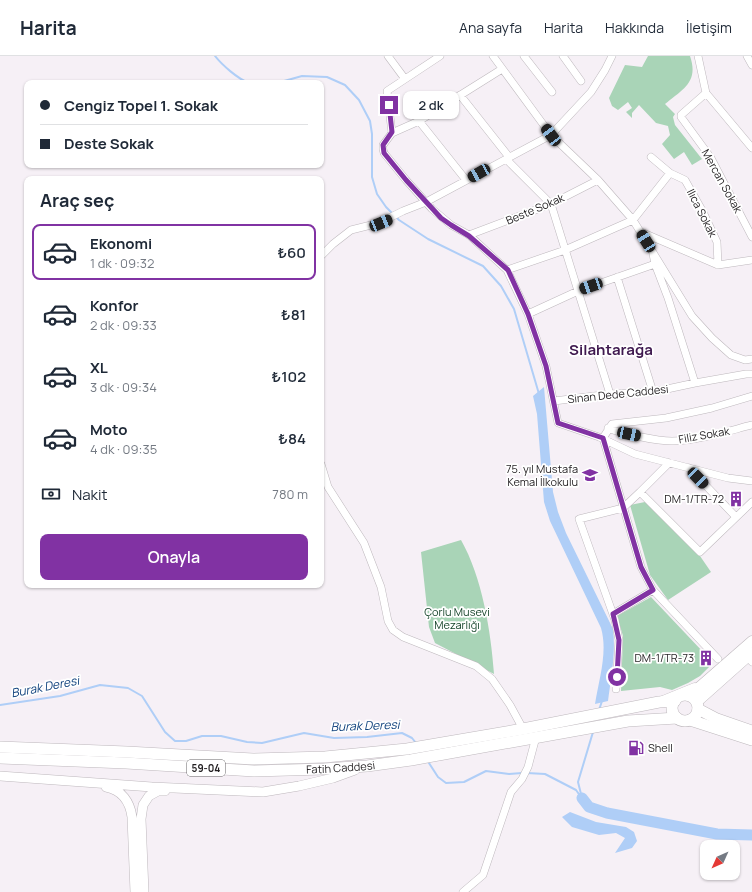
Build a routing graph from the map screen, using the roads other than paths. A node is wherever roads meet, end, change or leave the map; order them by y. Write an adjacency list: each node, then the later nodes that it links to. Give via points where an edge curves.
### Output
1 (388, 56): 11 (street)
2 (493, 56): 10 (street)
3 (524, 56): 13 (street)
4 (563, 56): 12 (street)
5 (612, 56): 18 (street, via 591,92)
6 (698, 56): 14 (street)
7 (747, 56): 9 (street)
8 (437, 57): 11 (street)
9 (752, 65)
10 (502, 68): 15 (street); 18 (street)
11 (405, 79): 17 (street, via 387,91)
12 (581, 81)
13 (552, 92)
14 (706, 93): 19 (street); 30 (street, Mercan Sokak, via 681,115 711,158)
15 (460, 95): 16 (street); 21 (street)
16 (419, 121): 17 (street); 23 (street)
17 (392, 132): 25 (street, via 383,145 384,153)
18 (551, 135): 21 (street); 24 (street)
19 (752, 148)
20 (651, 157): 22 (street, Ilıca Sokak)
21 (507, 158): 23 (street); 26 (street)
22 (670, 173): 27 (street); 36 (street, Ilıca Sokak, via 685,180 703,212 717,242)
23 (466, 180): 25 (street)
24 (598, 180): 26 (street, Beste Sokak); 27 (street)
25 (426, 202): 29 (street, via 441,218); 33 (street, via 379,224 351,230)
26 (551, 204): 29 (street, Beste Sokak); 31 (street)
27 (633, 220): 28 (street); 31 (street)
28 (641, 232): 32 (street); 36 (street)
29 (469, 236): 37 (street)
30 (752, 237)
31 (565, 250): 37 (street); 39 (street)
32 (652, 250): 35 (street); 41 (street, via 692,316 712,338 731,354 745,360)
33 (324, 253)
34 (752, 260): 36 (street)
35 (655, 264): 38 (street); 43 (street)
36 (718, 265)
37 (508, 270): 40 (street)
38 (617, 277): 39 (street); 44 (street)
39 (578, 291): 40 (street); 45 (street)
40 (528, 314): 47 (street, via 546,366)
41 (752, 359)
42 (752, 374): 43 (street, Sinan Dede Caddesi)
43 (695, 383): 44 (street, Sinan Dede Caddesi)
44 (653, 392): 45 (street, Sinan Dede Caddesi)
45 (610, 394): 47 (street, Sinan Dede Caddesi)
46 (752, 396): 49 (street, via 666,418 617,422)
47 (554, 401): 50 (street, via 558,423)
48 (752, 425): 49 (street, Filiz Sokak, via 714,435 672,441)
49 (608, 428): 50 (street)
50 (603, 438): 51 (street, via 635,454); 57 (street)
51 (669, 464): 52 (street); 55 (street)
52 (688, 468): 54 (street); 58 (street)
53 (324, 474): 72 (street, via 328,487 364,543 381,586 388,622 393,630 403,637 476,666 492,679 510,705)
54 (752, 481)
55 (640, 492): 57 (street); 58 (street, via 700,552)
56 (752, 502): 58 (street)
57 (623, 508): 59 (street, via 641,567); 60 (street, via 579,519)
58 (736, 517)
59 (653, 590): 60 (street); 62 (street)
60 (613, 614): 65 (street, via 619,640)
61 (752, 640): 64 (main road)
62 (718, 659)
63 (752, 659): 68 (main road, via 734,670)
64 (700, 686): 67 (main road); 68 (main road)
65 (616, 689)
66 (675, 701): 67 (main road, Fatih Caddesi); 68 (main road, via 683,695); 69 (main road, via 673,712)
67 (659, 702): 71 (main road, Fatih Caddesi, via 624,709)
68 (695, 702): 70 (main road, via 697,714); 73 (main road, via 717,719)
69 (677, 718): 70 (main road); 71 (main road, Fatih Caddesi)
70 (690, 720): 75 (main road)
71 (574, 725): 72 (main road, Fatih Caddesi / 59-04); 74 (main road, Fatih Caddesi / 59-04)
72 (522, 729): 76 (main road, Fatih Caddesi / 59-04, via 407,749 325,758 253,759)
73 (752, 731)
74 (536, 737): 78 (main road, Fatih Caddesi / 59-04); 84 (street, via 528,767 522,780 511,792 483,875)
75 (752, 740)
76 (0, 747)
77 (0, 758): 78 (main road, Fatih Caddesi / 59-04, via 254,771)
78 (367, 766): 81 (street, via 333,778 263,792)
79 (0, 776): 80 (street)
80 (77, 782): 81 (street); 82 (street, via 112,788 122,794 130,806)
81 (185, 789): 83 (street, via 158,791 149,796 143,805 141,819)
82 (135, 892)
83 (144, 892)
84 (463, 892)

